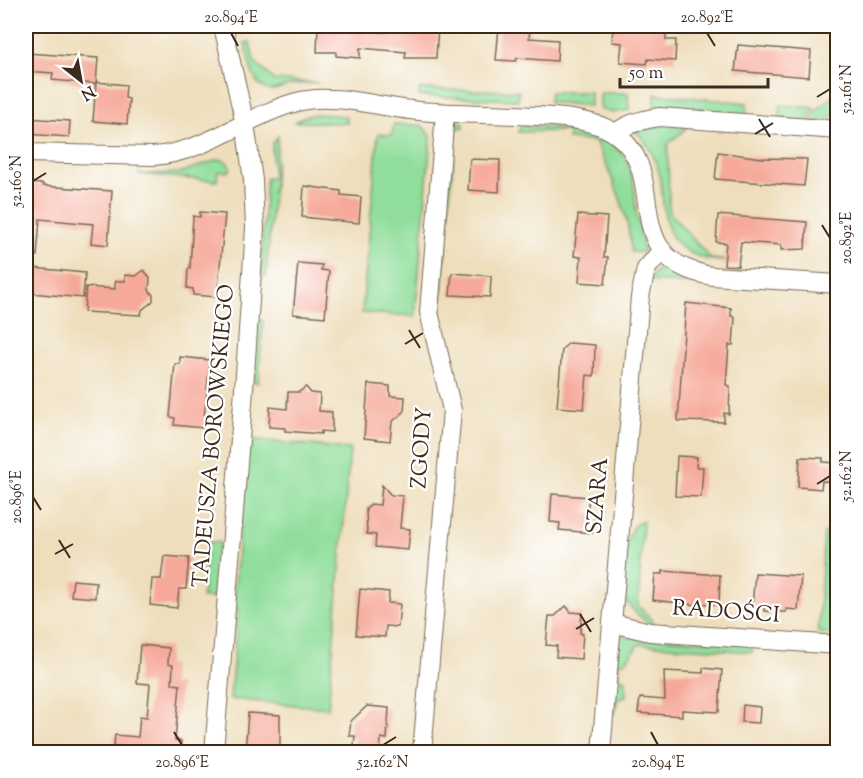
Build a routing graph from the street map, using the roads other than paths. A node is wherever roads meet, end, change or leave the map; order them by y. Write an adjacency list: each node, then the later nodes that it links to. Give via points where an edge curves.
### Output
1 (223, 26): 3 (street, TADEUSZA BOROWSKIEGO)
2 (445, 113): 3 (street, via 311,100 286,105); 5 (street, via 565,118 590,122); 12 (street, ZGODY, via 429,312 452,410)
3 (245, 124): 6 (street, via 161,156); 11 (street, TADEUSZA BOROWSKIEGO, via 255,228)
4 (837, 130): 5 (street, via 660,117 634,123)
5 (615, 134): 7 (street, via 641,168 649,224)
6 (26, 153)
7 (662, 250): 8 (street, via 681,266 700,274); 9 (street, SZARA, via 646,269 640,297)
8 (837, 284)
9 (612, 623): 10 (street, RADOŚCI, via 650,632); 13 (street, SZARA)
10 (837, 645)
11 (214, 753)
12 (422, 753)
13 (602, 753)

